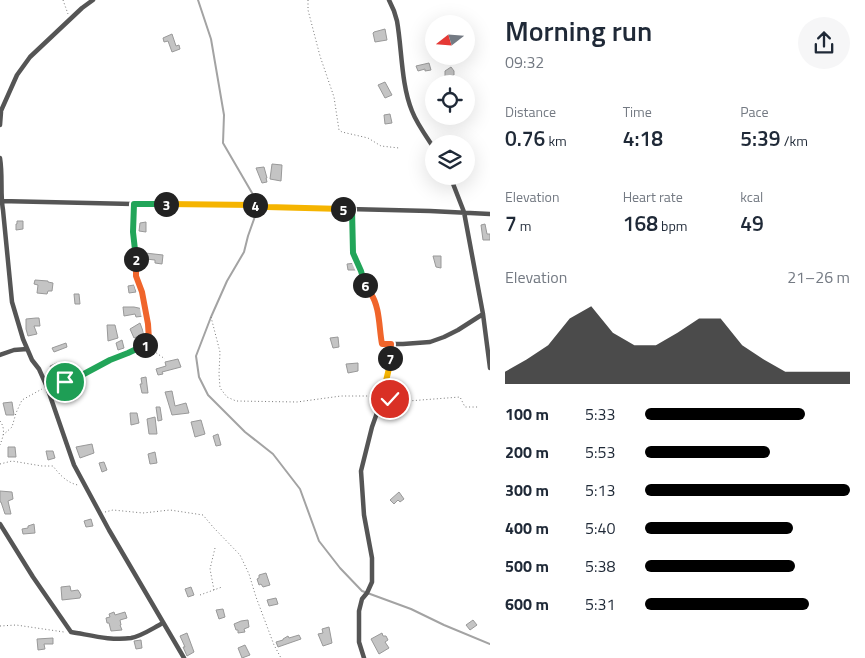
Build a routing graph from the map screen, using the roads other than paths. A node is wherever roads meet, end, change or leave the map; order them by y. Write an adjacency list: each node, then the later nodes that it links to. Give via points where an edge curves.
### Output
1 (93, 0): 3 (street, via 26,62)
2 (390, 0): 5 (street, via 397,21 406,93)
3 (1, 112): 4 (street)
4 (0, 125)
5 (425, 135)
6 (0, 158): 8 (street)
7 (454, 185): 9 (street)
8 (0, 201): 9 (street); 12 (street, via 12,302)
9 (464, 212): 10 (street); 11 (street)
10 (490, 214)
11 (482, 314): 14 (street); 18 (street, via 444,338 391,344 382,398 361,471 364,515 372,558 372,582 360,611 358,642)
12 (27, 349): 13 (street); 16 (street, via 48,387 74,465)
13 (0, 355)
14 (490, 368)
15 (0, 524): 16 (street, via 71,632 132,638)
16 (163, 623): 17 (street)
17 (184, 658)
18 (364, 658)

